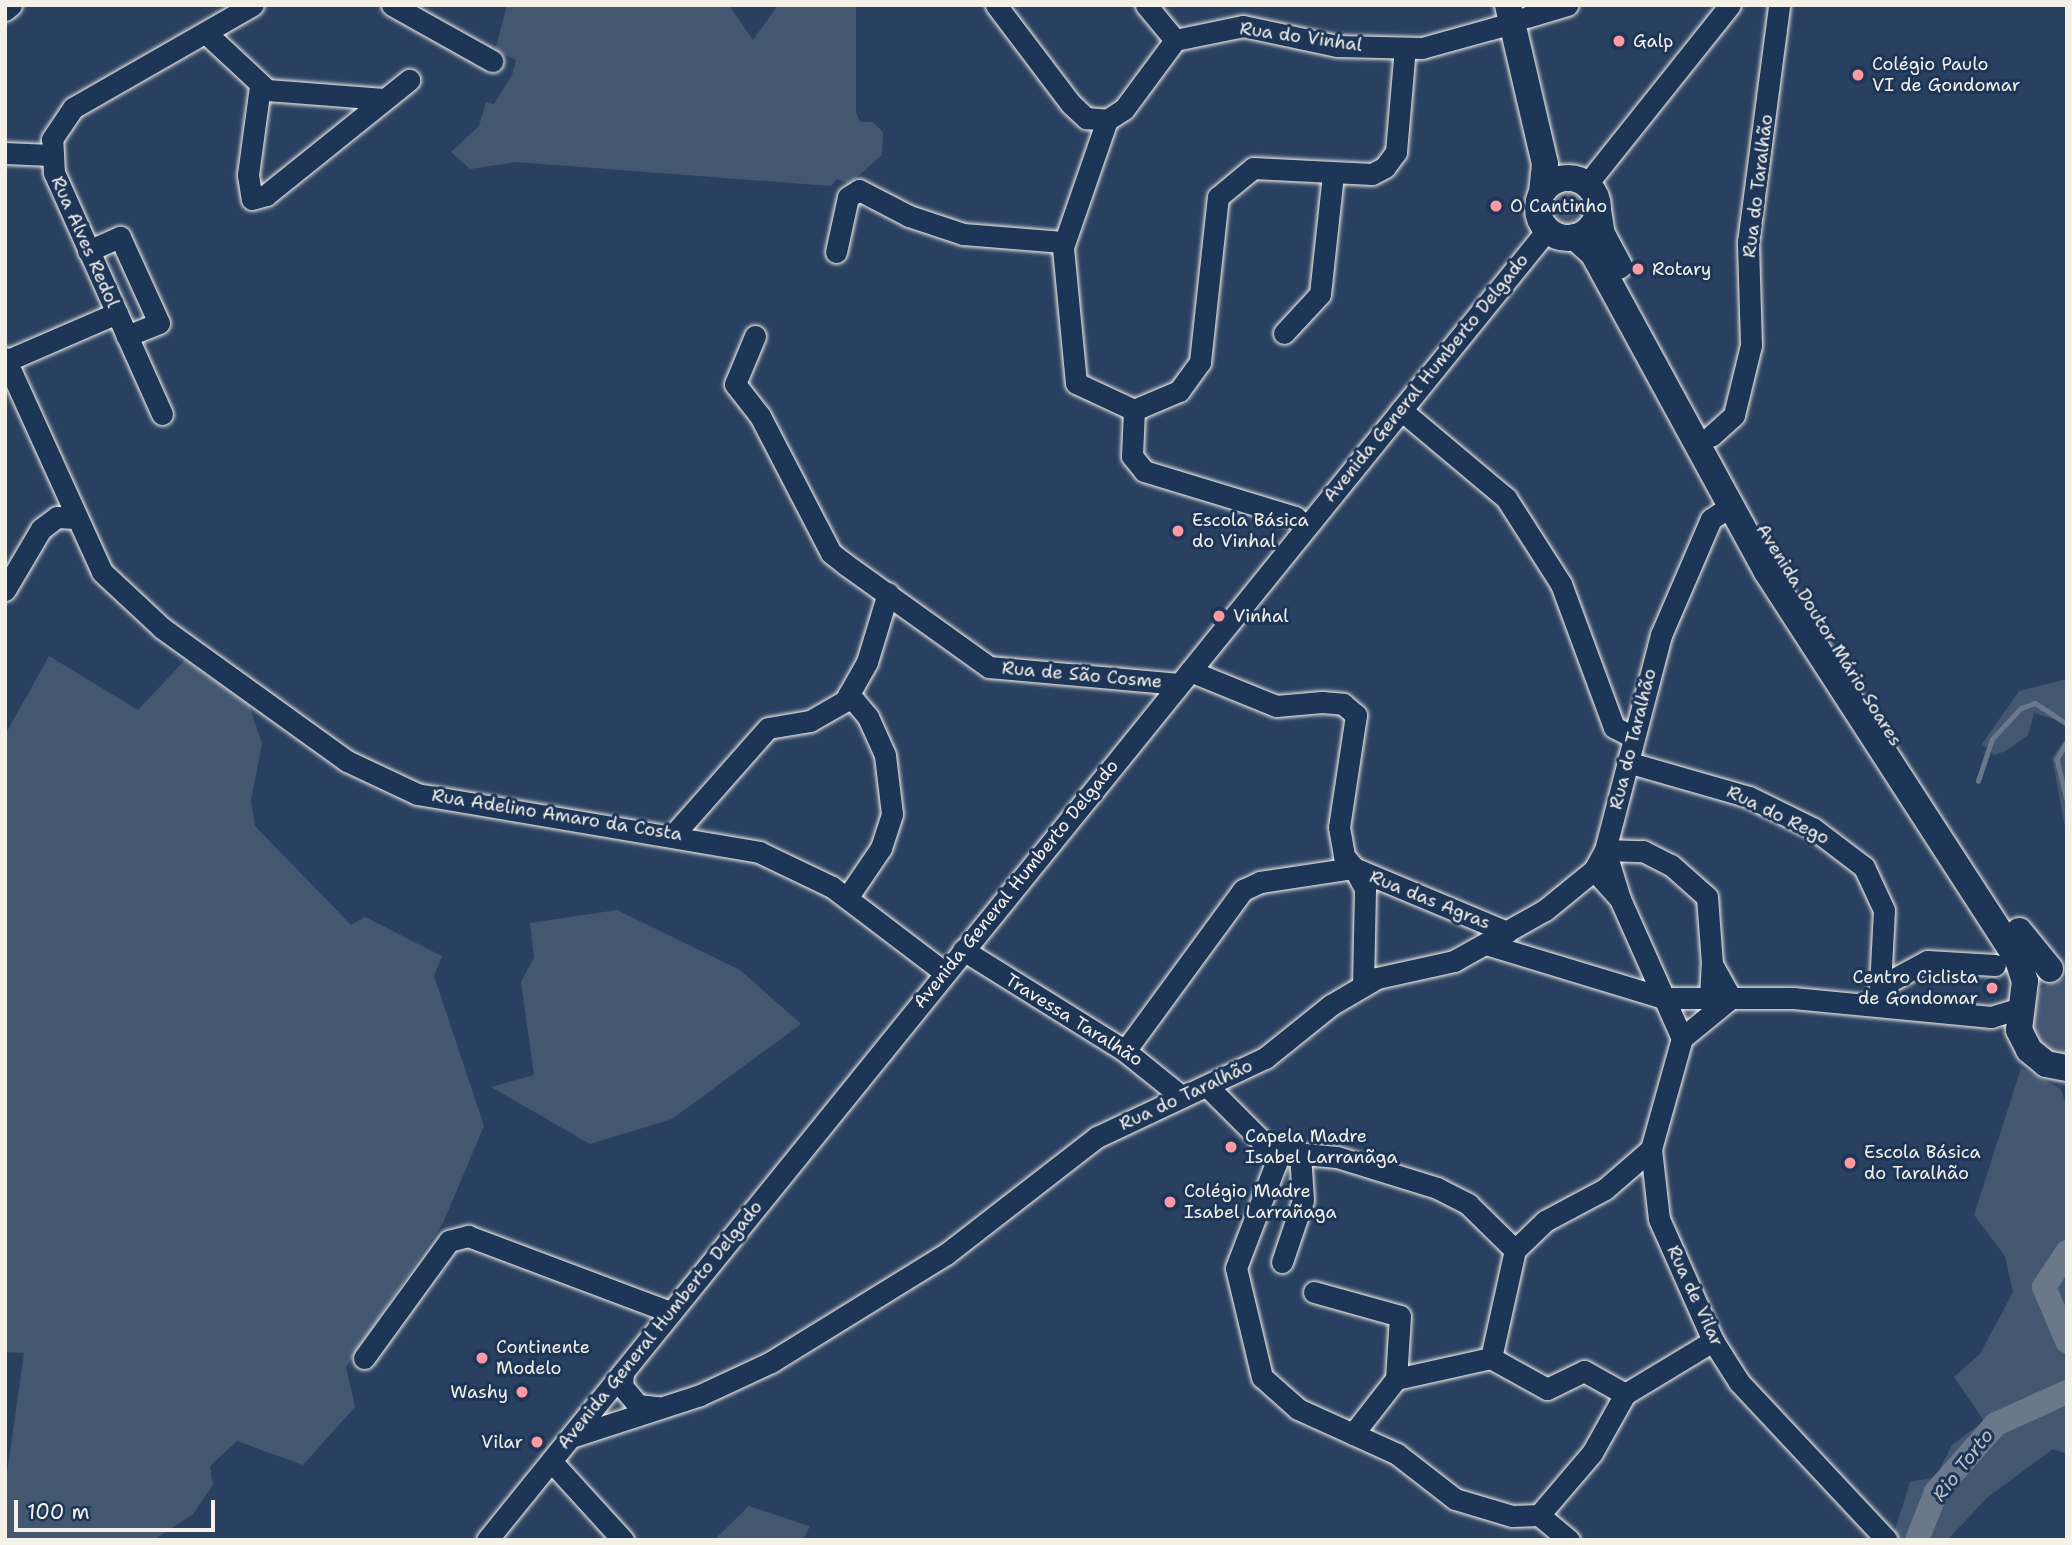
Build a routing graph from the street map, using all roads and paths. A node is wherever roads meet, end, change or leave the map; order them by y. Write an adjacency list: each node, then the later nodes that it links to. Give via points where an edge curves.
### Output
1 (11, 5): 9 (street)
2 (253, 5): 11 (street, Rua Alves Redol)
3 (392, 5): 14 (street)
4 (996, 5): 18 (street, via 1071,104 1086,118)
5 (1146, 5): 12 (street)
6 (1567, 5): 10 (street, Rua do Vinhal)
7 (1730, 5): 22 (street)
8 (1778, 6): 38 (street, Rua do Taralhão, via 1748,242 1752,335 1734,415)
9 (5, 10)
10 (1518, 13): 13 (street, Rua do Vinhal); 22 (main road, via 1558,155); 23 (main road, via 1545,164)
11 (207, 34): 16 (street); 20 (street, Rua Alves Redol, via 73,108 57,126)
12 (1175, 40): 13 (street, Rua do Vinhal, via 1243,26 1337,46); 18 (street, via 1124,108)
13 (1405, 48): 21 (street, via 1396,152 1372,174)
14 (492, 61)
15 (409, 80): 17 (street)
16 (260, 86): 17 (street, via 289,95); 17 (street, via 247,175 252,199 266,195)
17 (384, 99)
18 (1107, 120): 27 (street)
19 (5, 153): 20 (street)
20 (50, 155): 28 (street, Rua Alves Redol)
21 (1333, 174): 31 (street, via 1320,294); 35 (street, via 1254,168 1218,197 1200,362 1179,391)
22 (1582, 181): 23 (main road, via 1559,178); 24 (main road)
23 (1542, 192): 25 (main road, via 1538,212)
24 (1598, 209): 26 (main road, via 1591,228); 38 (main road, Avenida Doutor Mário Soares, via 1602,234)
25 (1547, 230): 26 (main road); 36 (street, Avenida General Humberto Delgado)
26 (1574, 237): 39 (main road, Avenida Doutor Mário Soares, via 1593,253)
27 (1063, 243): 29 (street, via 963,234 909,216 859,190 848,197); 35 (street, via 1076,383)
28 (88, 250): 30 (street, Rua Alves Redol); 32 (street, via 120,237 159,323)
29 (836, 252)
30 (117, 313): 32 (street, Rua Alves Redol); 34 (street)
31 (1284, 333)
32 (127, 336): 37 (street, Rua Alves Redol)
33 (755, 336): 43 (street, Rua de São Cosme, via 735,384 760,416 831,552)
34 (6, 359): 40 (street, Rua Adelino Amaro da Costa)
35 (1134, 410): 41 (street, via 1132,456 1144,471 1294,517)
36 (1401, 410): 41 (street, Avenida General Humberto Delgado); 46 (street, via 1506,498 1561,584 1614,727)
37 (162, 414)
38 (1711, 436): 58 (main road, Avenida Doutor Mário Soares, via 1794,586 2036,958)
39 (1731, 506): 46 (street, Rua do Taralhão, via 1707,528 1661,635); 64 (main road, Avenida Doutor Mário Soares, via 1802,628 2018,960)
40 (74, 517): 42 (street, via 57,517 41,529); 48 (street, Rua Adelino Amaro da Costa, via 102,572 131,604 366,772 417,794)
41 (1306, 526): 44 (street, Avenida General Humberto Delgado)
42 (5, 590)
43 (888, 593): 44 (street, Rua de São Cosme, via 963,654 989,667); 45 (street, via 867,662)
44 (1184, 677): 50 (street, Rua das Agras, via 1276,706 1343,704 1356,715 1339,827); 56 (street, Avenida General Humberto Delgado)
45 (849, 694): 48 (street, via 810,721 768,728); 52 (street, via 869,717 885,755 892,814 881,848)
46 (1633, 737): 47 (street, Rua do Taralhão)
47 (1627, 762): 49 (street, Rua do Taralhão); 61 (street, Rua do Rego, via 1749,797 1846,850 1882,896)
48 (675, 833): 52 (street, Rua Adelino Amaro da Costa, via 758,852)
49 (1605, 850): 51 (street, Rua do Taralhão); 53 (street); 63 (street, via 1643,851 1704,893 1712,917 1712,964)
50 (1354, 868): 54 (street, Rua das Agras); 60 (street, via 1366,889); 66 (street, via 1243,890)
51 (1594, 870): 53 (street); 54 (street, Rua do Taralhão)
52 (847, 898): 59 (street, Rua Adelino Amaro da Costa)
53 (1620, 899): 62 (street)
54 (1507, 932): 55 (street, Rua do Taralhão)
55 (1489, 945): 60 (street, Rua do Taralhão); 62 (street)
56 (962, 950): 59 (street, Avenida General Humberto Delgado); 66 (street, Travessa Taralhão)
57 (1995, 965): 61 (street, via 1927,961)
58 (2059, 967): 64 (main road, Avenida Doutor Mário Soares)
59 (944, 972): 76 (street, Avenida General Humberto Delgado)
60 (1363, 986): 68 (street, Rua do Taralhão, via 1265,1058)
61 (1880, 996): 63 (street); 64 (street)
62 (1663, 998): 63 (street); 65 (street)
63 (1720, 998): 65 (street)
64 (2015, 1012): 67 (main road, Avenida Doutor Mário Soares, via 2029,1050)
65 (1682, 1038): 70 (street, Rua de Vilar)
66 (1125, 1051): 69 (street, Travessa Taralhão)
67 (2065, 1070)
68 (1209, 1087): 69 (street, Rua do Taralhão); 71 (street)
69 (1181, 1096): 83 (street, Rua do Taralhão, via 1097,1137 946,1254 771,1362)
70 (1651, 1149): 73 (street, via 1605,1189 1545,1221); 77 (street, Rua de Vilar, via 1659,1219)
71 (1272, 1151): 72 (street); 84 (street, via 1275,1171 1236,1268 1242,1312 1262,1377 1298,1409)
72 (1300, 1153): 73 (street, via 1437,1188 1468,1204); 74 (street, via 1303,1199)
73 (1516, 1250): 79 (street)
74 (1282, 1262)
75 (1314, 1292): 81 (street, via 1400,1316)
76 (670, 1312): 78 (street, via 468,1236 449,1241); 80 (street, Avenida General Humberto Delgado)
77 (1713, 1341): 82 (street); 91 (street, Rua de Vilar, via 1779,1430)
78 (364, 1358)
79 (1491, 1358): 81 (street); 82 (street, via 1547,1389 1584,1371)
80 (623, 1372): 83 (street, via 622,1386 638,1405); 85 (street, Avenida General Humberto Delgado)
81 (1396, 1379): 84 (street)
82 (1625, 1394): 87 (street, via 1592,1453)
83 (660, 1407): 85 (street, Rua do Taralhão)
84 (1353, 1434): 87 (street, via 1397,1454 1455,1499 1512,1516)
85 (569, 1438): 86 (street, Avenida General Humberto Delgado)
86 (551, 1461): 88 (street, Avenida General Humberto Delgado); 89 (street)
87 (1539, 1515): 90 (street)
88 (487, 1540)
89 (623, 1540)
90 (1569, 1540)
91 (1887, 1540)

